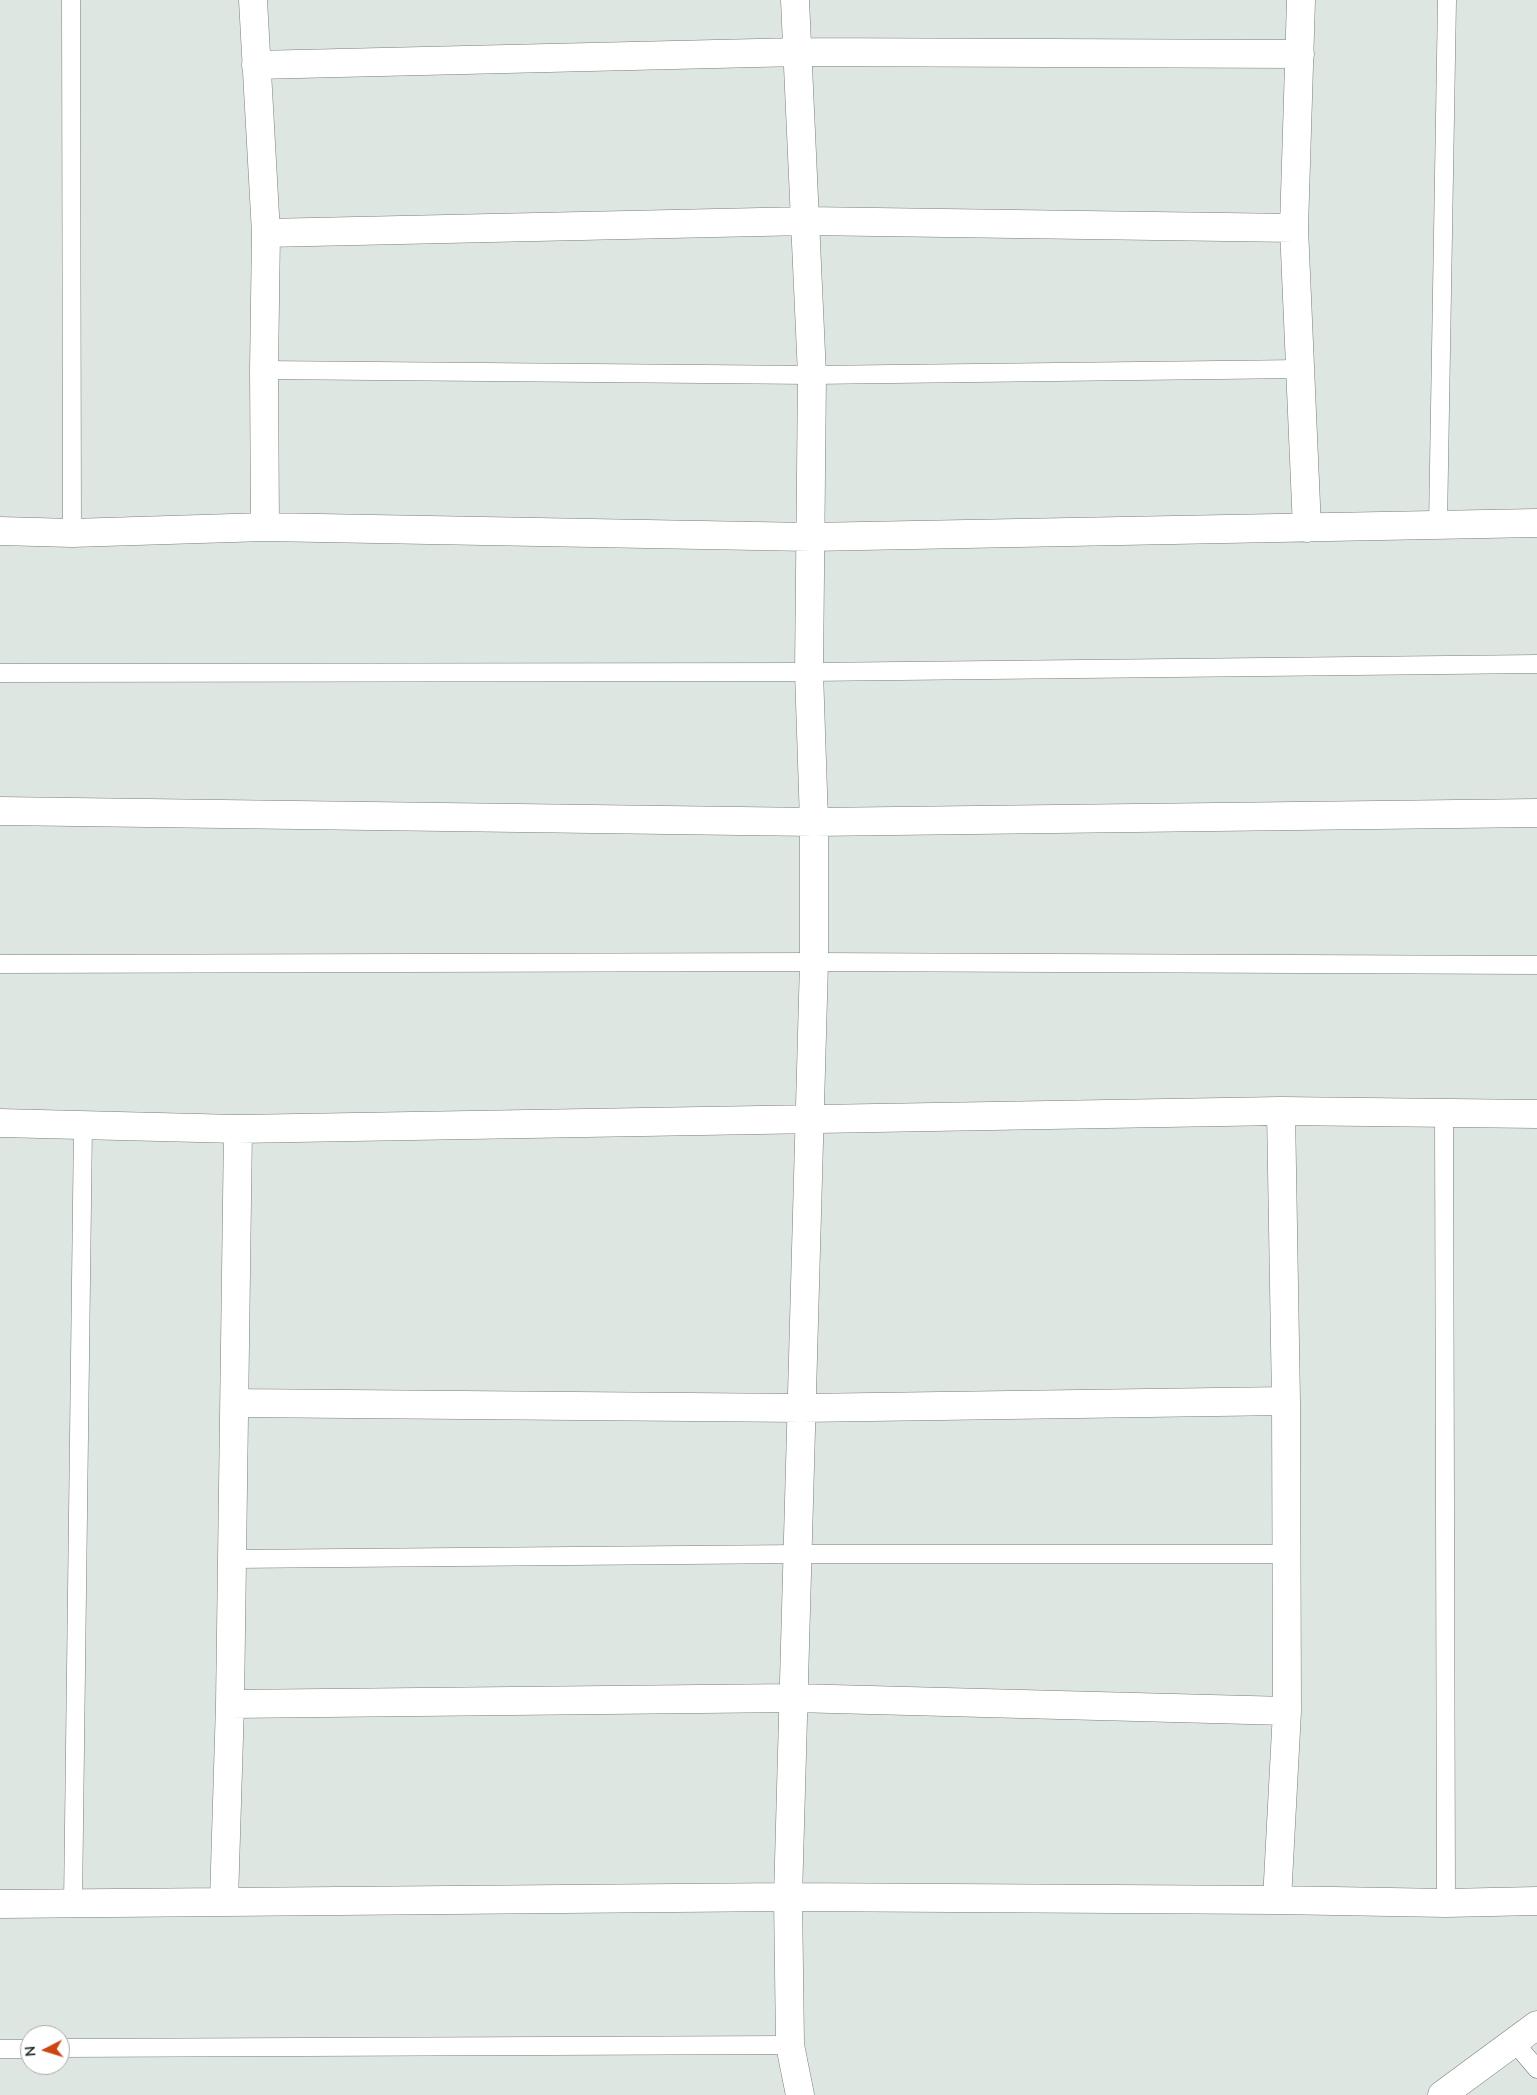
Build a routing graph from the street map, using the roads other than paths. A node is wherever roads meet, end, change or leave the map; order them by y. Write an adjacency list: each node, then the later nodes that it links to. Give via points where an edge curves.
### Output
1 (71, 0): 20 (lane)
2 (253, 0): 8 (street)
3 (795, 0): 6 (street)
4 (1301, 0): 7 (street)
5 (1447, 0): 16 (lane)
6 (799, 52): 7 (street); 8 (street); 9 (street)
7 (1300, 54): 10 (street)
8 (256, 64): 11 (street)
9 (806, 221): 10 (street); 11 (street); 14 (street)
10 (1294, 228): 12 (street)
11 (266, 233): 13 (street)
12 (1300, 369): 14 (lane); 18 (street)
13 (264, 370): 14 (lane); 17 (street)
14 (812, 375): 21 (street)
15 (1537, 524): 16 (street)
16 (1438, 525): 18 (street)
17 (265, 527): 20 (street); 21 (street)
18 (1307, 528): 21 (street)
19 (0, 531): 20 (street)
20 (72, 532)
21 (810, 537): 23 (street)
22 (1537, 664): 23 (lane)
23 (809, 672): 24 (lane); 27 (street)
24 (0, 674)
25 (0, 811): 27 (street)
26 (1537, 813): 27 (street)
27 (814, 822): 28 (street)
28 (814, 962): 29 (lane); 30 (lane); 34 (street)
29 (0, 964)
30 (1537, 965)
31 (1281, 1111): 32 (street); 34 (street); 38 (street)
32 (1444, 1114): 33 (street); 53 (lane)
33 (1537, 1114)
34 (810, 1119): 37 (street); 40 (street)
35 (0, 1123): 36 (street)
36 (82, 1125): 37 (street); 51 (lane)
37 (238, 1129): 39 (street)
38 (1286, 1401): 40 (street); 42 (street)
39 (235, 1403): 40 (street); 43 (street)
40 (802, 1408): 41 (street)
41 (798, 1554): 42 (lane); 43 (lane); 44 (street)
42 (1287, 1554): 46 (street)
43 (232, 1560): 45 (street)
44 (794, 1698): 45 (street); 46 (street); 47 (street)
45 (230, 1704): 49 (street)
46 (1287, 1711): 48 (street)
47 (788, 1897): 48 (street); 49 (street); 56 (street)
48 (1276, 1900): 53 (street)
49 (224, 1901): 51 (street)
50 (1537, 1902): 53 (street)
51 (73, 1903): 52 (street)
52 (0, 1904)
53 (1446, 1904)
54 (1537, 2025): 55 (street)
55 (1514, 2042): 60 (lane); 62 (street)
56 (790, 2044): 57 (lane); 61 (street)
57 (70, 2048)
58 (0, 2049): 59 (lane)
59 (20, 2049)
60 (1537, 2069)
61 (800, 2095)
62 (1442, 2095)

